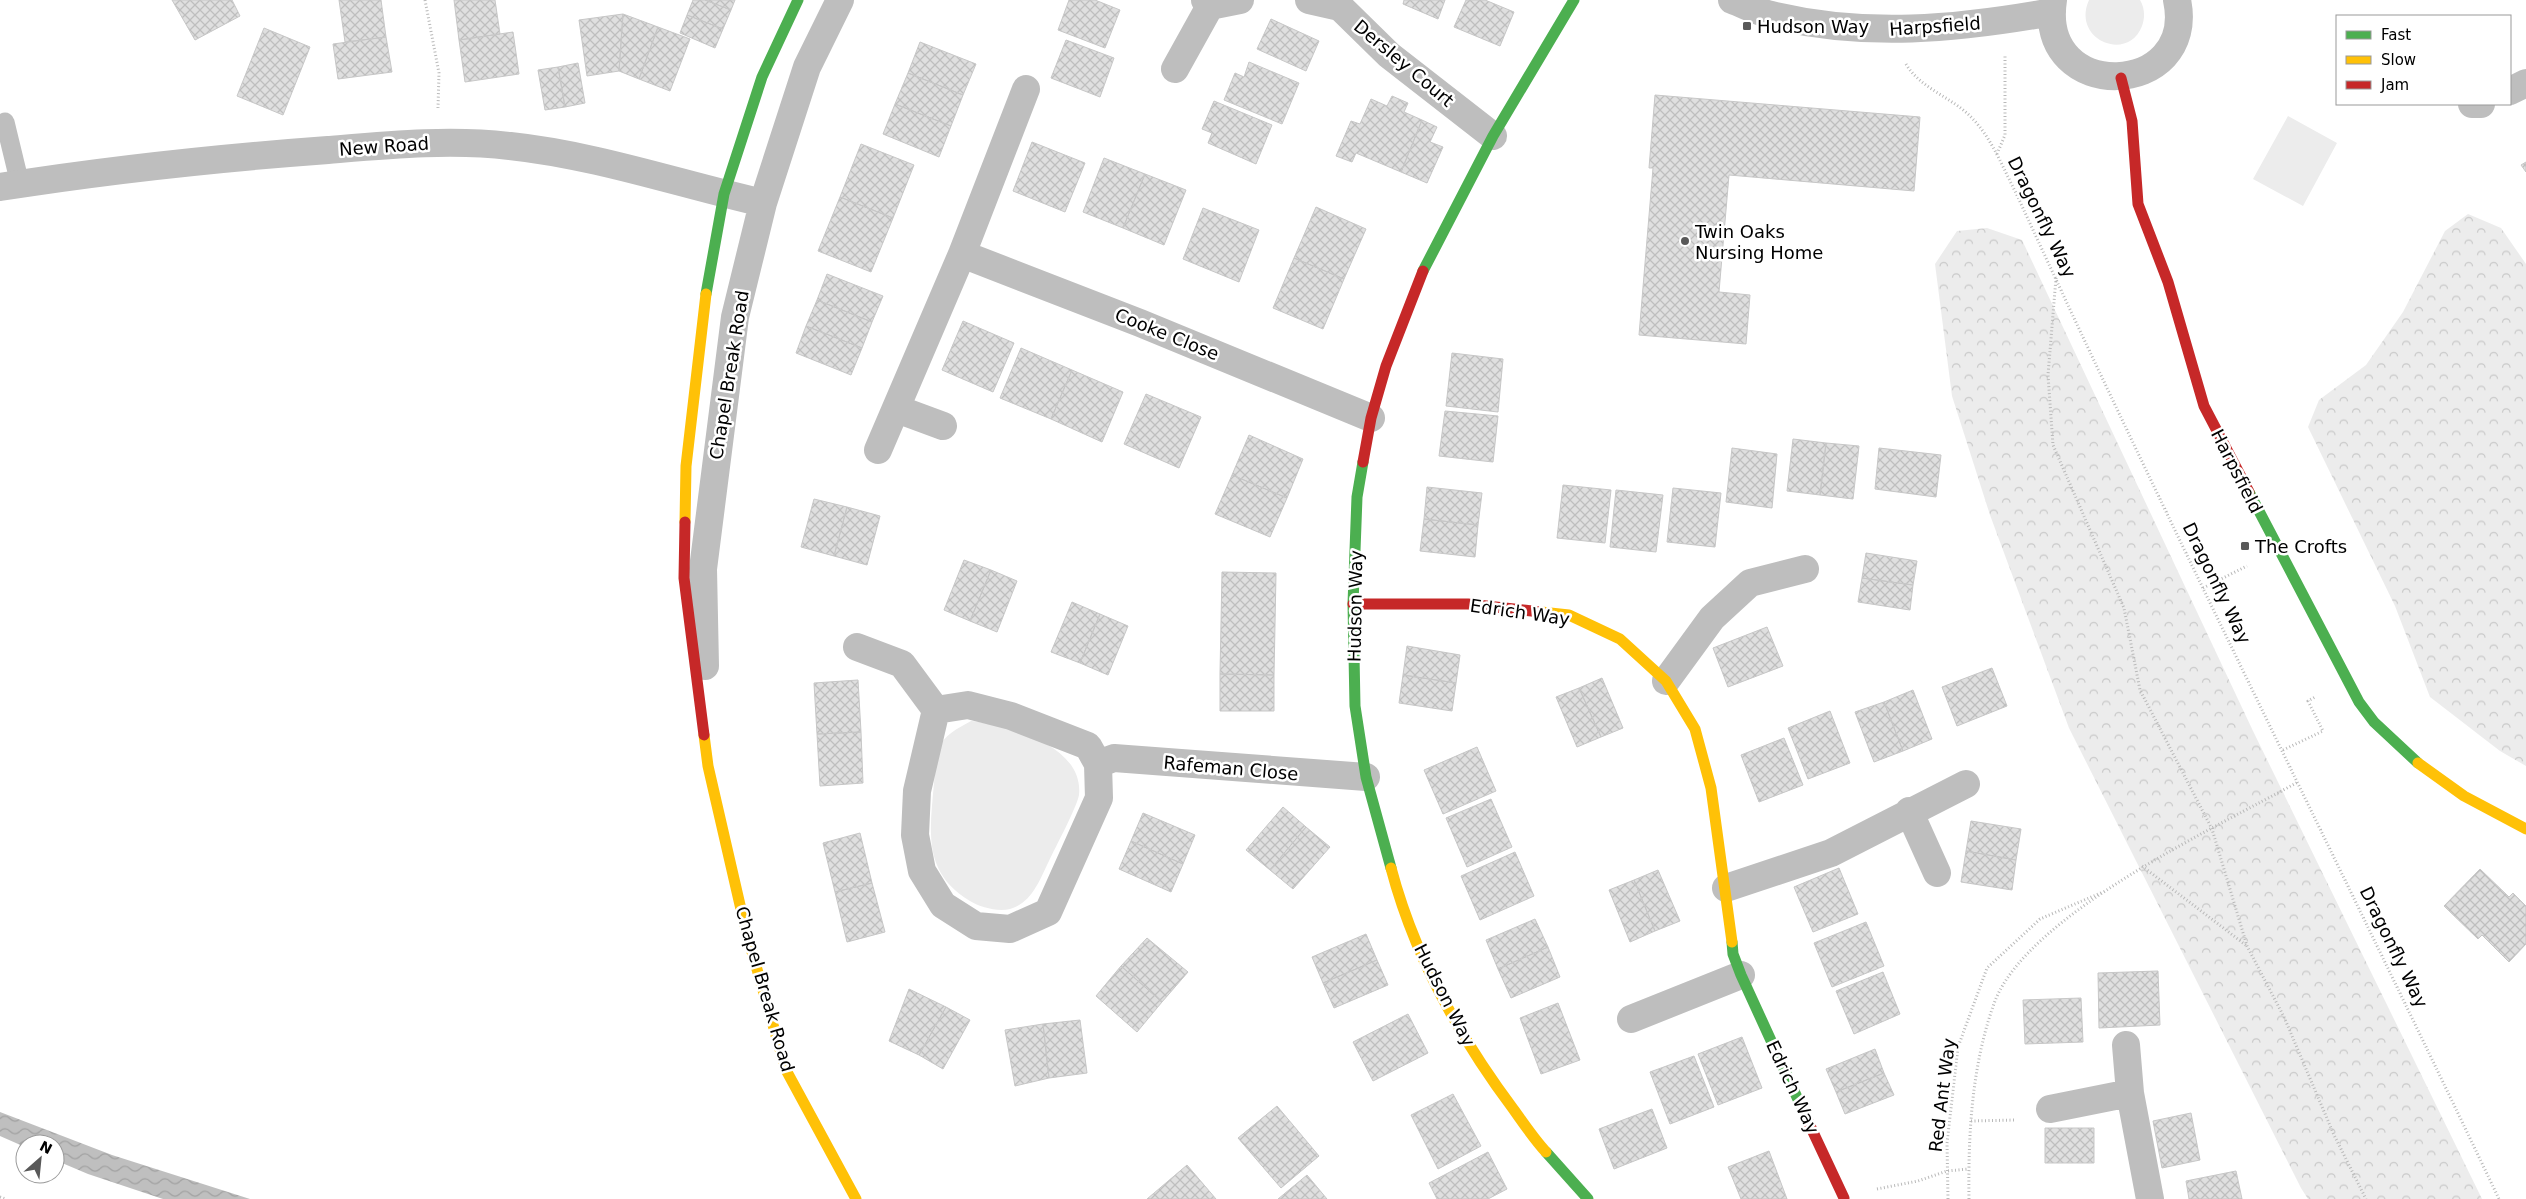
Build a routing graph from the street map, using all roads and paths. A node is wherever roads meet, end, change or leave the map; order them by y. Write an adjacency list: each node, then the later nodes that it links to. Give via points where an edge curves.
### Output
1 (425, 0): 14 (path)
2 (798, 0): 23 (street, Chapel Break Road, via 762,77)
3 (840, 0): 24 (street, Chapel Break Road, via 807,67)
4 (1240, 0): 9 (street)
5 (1309, 0): 20 (street, Dersley Court, via 1340,7 1389,55)
6 (1574, 0): 20 (street, Hudson Way)
7 (1732, 0): 11 (street, Harpsfield, via 1770,15 1857,28)
8 (2177, 0): 15 (street, Harpsfield, via 2180,12 2177,31 2169,49 2156,63)
9 (1208, 3): 13 (street)
10 (2052, 6): 11 (street, Harpsfield, via 2001,21); 15 (street, Harpsfield, via 2057,38 2071,60 2086,71)
11 (1900, 30): 21 (path, Dragonfly Way, via 1907,66 1917,78 1967,113 1984,130)
12 (2006, 60): 21 (path, via 2005,135)
13 (1175, 68)
14 (439, 73)
15 (2121, 78): 31 (street, Harpsfield, via 2132,120 2138,204 2168,282 2204,406)
16 (2526, 83): 18 (street)
17 (1026, 88): 25 (street)
18 (2511, 90)
19 (5, 122): 22 (lane)
20 (1494, 136): 28 (street, Hudson Way, via 1421,276 1386,366)
21 (1996, 154): 26 (path, Dragonfly Way)
22 (10, 185): 23 (street, New Road, via 262,154 470,143 511,146 573,157)
23 (724, 194): 24 (street, New Road); 41 (street, Chapel Break Road, via 704,305 686,466 684,578)
24 (763, 203): 41 (street, Chapel Break Road, via 735,317 703,568)
25 (962, 254): 27 (street); 28 (street, Cooke Close, via 1140,322)
26 (2056, 276): 33 (path, Dragonfly Way); 47 (path, via 2048,375 2053,445 2124,608 2140,690)
27 (897, 409): 29 (street); 30 (street)
28 (1371, 418): 34 (street, Hudson Way, via 1357,497)
29 (943, 426)
30 (878, 450)
31 (2278, 550): 33 (path); 36 (street, Harpsfield)
32 (1805, 569): 37 (street, via 1750,583 1712,618)
33 (2203, 588): 39 (path, Dragonfly Way)
34 (1353, 604): 37 (street, Edrich Way, via 1468,604 1569,615 1620,639); 42 (street, Hudson Way, via 1355,706)
35 (857, 647): 38 (street, via 902,664)
36 (2346, 680): 39 (path, via 2308,701 2324,731); 46 (street, Harpsfield, via 2372,720 2406,753 2447,786 2493,814)
37 (1666, 681): 50 (street, Edrich Way, via 1695,729 1710,788)
38 (936, 710): 40 (street, via 968,705 1012,716 1088,746); 40 (street, via 918,792 915,835 922,871 943,906 976,926 1010,929 1048,912 1099,798)
39 (2283, 750): 43 (path, Dragonfly Way)
40 (1098, 764): 42 (street, Rafeman Close, via 1114,758)
41 (708, 766): 65 (street, Chapel Break Road, via 746,931 786,1070)
42 (1366, 777): 66 (street, Hudson Way, via 1400,902 1437,987 1484,1070 1543,1149)
43 (2298, 782): 47 (path, Red Ant Way); 71 (path, Dragonfly Way)
44 (1966, 784): 45 (street)
45 (1909, 811): 49 (street); 50 (street, via 1831,853)
46 (2526, 829)
47 (2212, 830): 48 (path, Red Ant Way); 52 (path)
48 (2142, 866): 51 (path, Red Ant Way); 52 (path)
49 (1937, 873)
50 (1726, 888): 53 (street, Edrich Way, via 1733,954)
51 (2110, 889): 58 (path, Red Ant Way, via 2058,925 2017,966 1996,1000 1977,1064); 60 (path, Red Ant Way, via 2040,919 1987,968 1958,1047)
52 (2247, 946): 70 (path, via 2284,1017 2334,1135)
53 (1741, 976): 54 (street); 63 (street, Edrich Way)
54 (1631, 1019)
55 (2126, 1045): 56 (street)
56 (2130, 1093): 57 (street); 69 (street)
57 (2050, 1109): 58 (path, via 2047,1118)
58 (1971, 1122): 59 (path, Red Ant Way)
59 (1968, 1170): 60 (path); 68 (path, Red Ant Way)
60 (1947, 1171): 61 (path); 67 (path, Red Ant Way)
61 (1882, 1188)
62 (0, 1197): 64 (path)
63 (1844, 1198)
64 (6, 1199)
65 (856, 1199)
66 (1588, 1199)
67 (1948, 1199)
68 (1969, 1199)
69 (2150, 1199)
70 (2366, 1199)
71 (2499, 1199)

